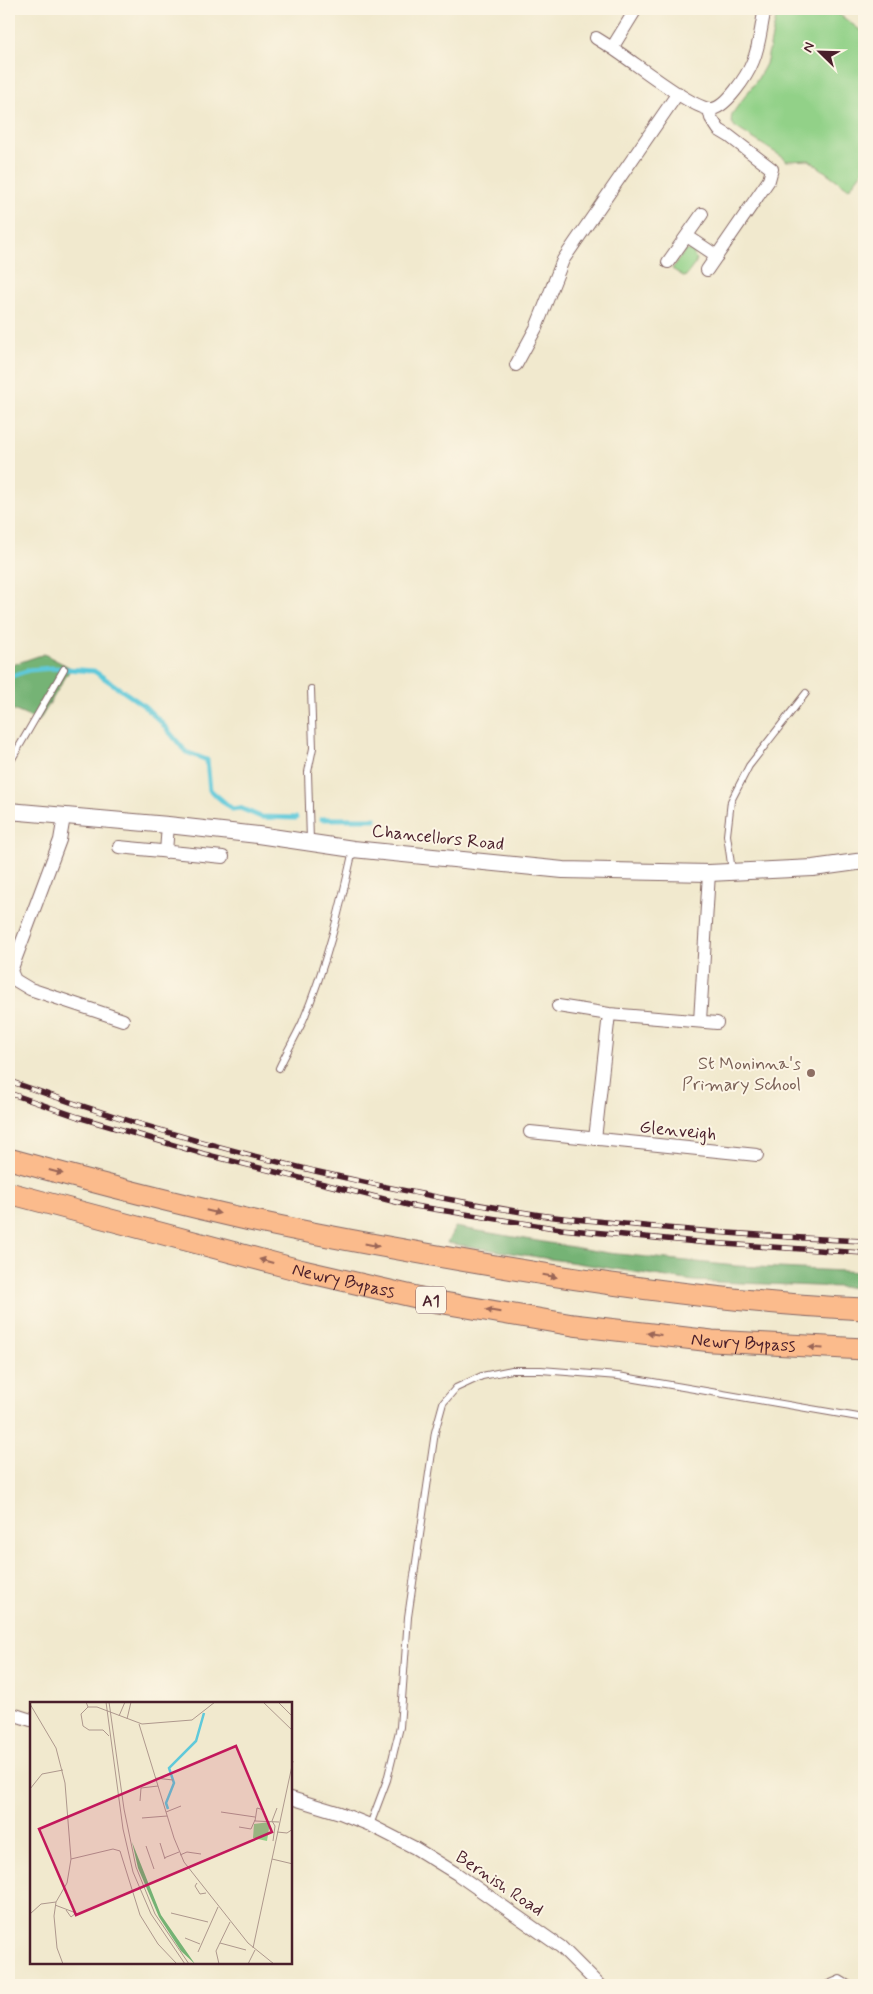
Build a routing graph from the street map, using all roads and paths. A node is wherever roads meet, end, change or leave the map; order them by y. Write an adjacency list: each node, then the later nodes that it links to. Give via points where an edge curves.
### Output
1 (636, 9): 4 (street)
2 (765, 9): 6 (street, via 753,61 726,102 718,108)
3 (596, 38): 4 (street)
4 (612, 48): 5 (street)
5 (678, 93): 6 (street); 12 (street, via 563,260 536,328)
6 (709, 109): 9 (street, via 719,130 772,169 769,180)
7 (702, 214): 8 (street)
8 (687, 236): 9 (street); 10 (street)
9 (717, 256): 11 (street)
10 (668, 262)
11 (707, 270)
12 (516, 364)
13 (64, 669): 16 (lane)
14 (311, 689): 20 (lane, via 314,748 308,772)
15 (806, 693): 26 (lane, via 749,766 731,801 727,835)
16 (9, 764)
17 (9, 811): 18 (street, Chancellors Road)
18 (64, 817): 19 (street, Chancellors Road); 30 (street, via 60,840 11,970 15,980 30,989)
19 (168, 826): 20 (street, Chancellors Road); 23 (street)
20 (310, 843): 22 (street, Chancellors Road)
21 (119, 847): 23 (street)
22 (353, 849): 27 (street, Chancellors Road, via 563,870); 33 (lane, via 337,920 315,990)
23 (166, 852): 24 (street)
24 (223, 856)
25 (864, 861): 26 (street, Chancellors Road, via 813,868)
26 (732, 872): 27 (street, Chancellors Road)
27 (709, 873): 31 (street)
28 (558, 1006): 29 (street)
29 (609, 1014): 31 (street); 35 (street)
30 (123, 1020)
31 (700, 1021): 32 (street)
32 (717, 1023)
33 (278, 1068)
34 (530, 1132): 35 (street, Glenveigh)
35 (595, 1139): 36 (street, Glenveigh)
36 (757, 1155)
37 (9, 1159): 39 (highway, one-way to 39, via 252,1221 399,1250 676,1294)
38 (9, 1193): 40 (highway, Newry Bypass / A1, one-way to 38, via 703,1340 573,1325 438,1302 303,1271)
39 (864, 1309)
40 (864, 1349)
41 (864, 1418): 45 (lane, via 618,1376 541,1370 512,1370 482,1376 456,1388 443,1403 435,1432 408,1617 400,1727 387,1780)
42 (9, 1713): 43 (street)
43 (30, 1720)
44 (292, 1798): 45 (street, Bernish Road)
45 (370, 1825): 46 (street, Bernish Road, via 423,1853 517,1915 561,1947)
46 (599, 1985)
47 (826, 1985): 48 (lane, via 840,1979)
48 (850, 1985)

